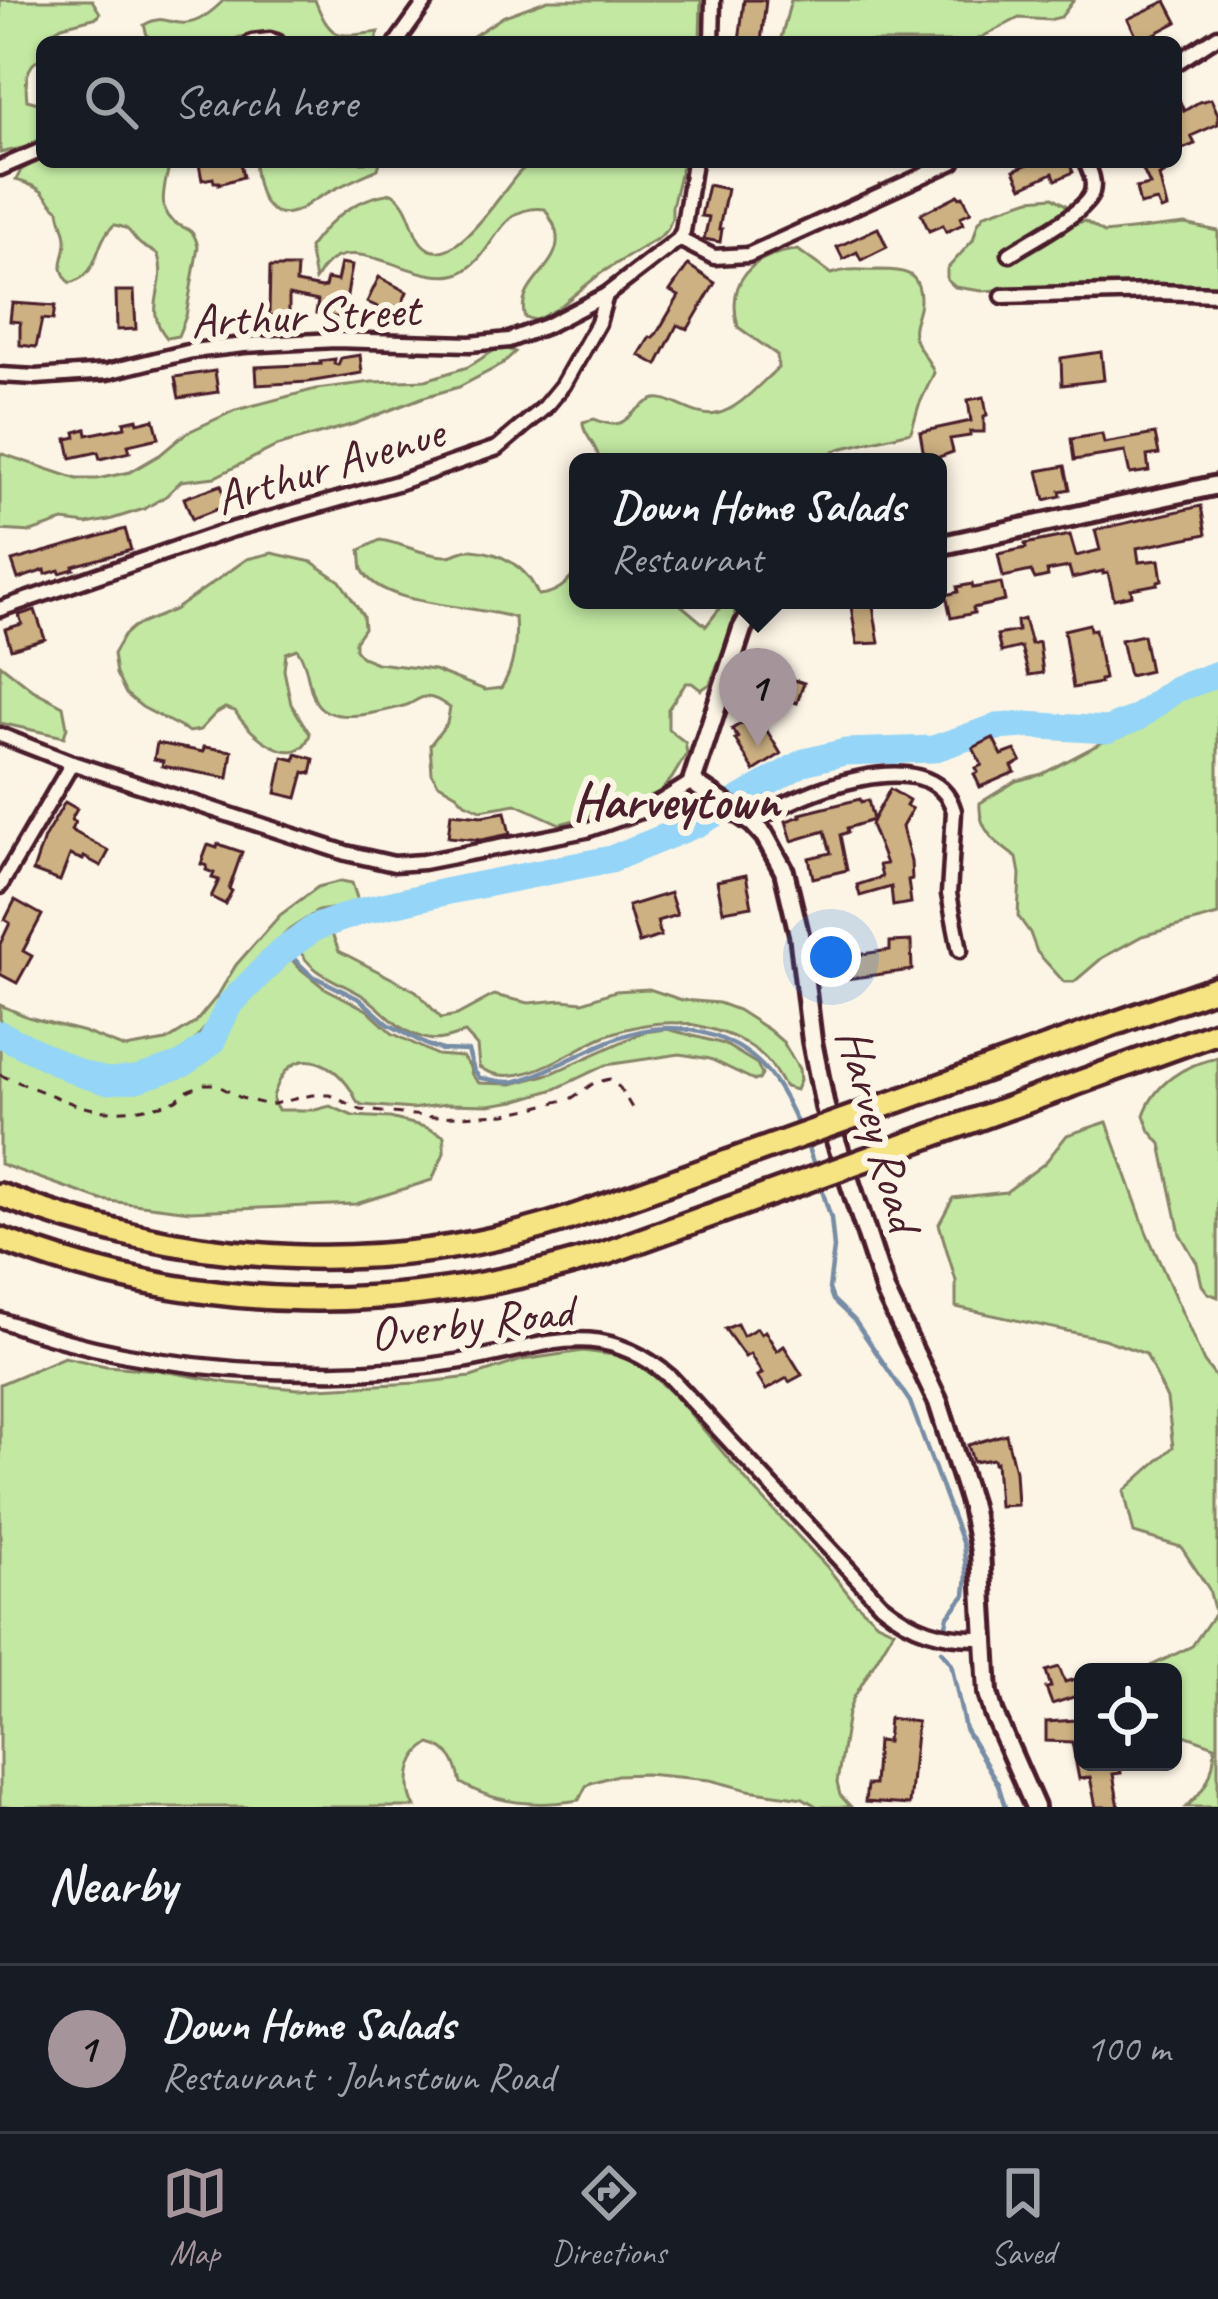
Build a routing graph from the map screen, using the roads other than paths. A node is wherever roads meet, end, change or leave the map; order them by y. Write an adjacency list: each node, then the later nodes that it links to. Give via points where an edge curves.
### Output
1 (427, 0): 3 (street)
2 (713, 0): 4 (street)
3 (401, 36)
4 (712, 36)
5 (1218, 36): 6 (street)
6 (1182, 59)
7 (36, 153): 8 (street)
8 (0, 167)
9 (693, 168): 12 (street)
10 (940, 168): 12 (street, via 748,255 714,257)
11 (1088, 168): 13 (street, via 1093,183 1084,204)
12 (679, 239): 15 (street, Arthur Street)
13 (1010, 254)
14 (1218, 294): 16 (street)
15 (606, 296): 17 (street, Arthur Street, via 526,335 490,343 244,345 107,372); 20 (street, Arthur Avenue, via 563,385 487,453)
16 (1003, 296)
17 (0, 375)
18 (1218, 485): 19 (street)
19 (947, 544)
20 (0, 609)
21 (753, 609): 24 (street)
22 (0, 735): 23 (street)
23 (72, 763): 24 (street, via 394,864 586,830 652,807); 26 (street)
24 (692, 782): 25 (street, Harvey Road)
25 (748, 819): 27 (street, via 839,783 904,776 938,784 954,811 949,894); 33 (street, Harvey Road, via 776,853 793,901 818,1079 886,1294 938,1402 965,1485 980,1551)
26 (0, 886)
27 (960, 950)
28 (1218, 987): 30 (highway, bridge, via 590,1211 416,1252 256,1256 151,1241)
29 (1218, 1032): 31 (highway, bridge, via 606,1253 466,1288 303,1300 232,1296 144,1283)
30 (0, 1195)
31 (0, 1239)
32 (0, 1320): 33 (street, Overby Road, via 107,1351 281,1372 428,1366 565,1341 622,1346 670,1377 881,1604 923,1631)
33 (983, 1638): 34 (street, Harvey Road, via 994,1714)
34 (1035, 1807)

